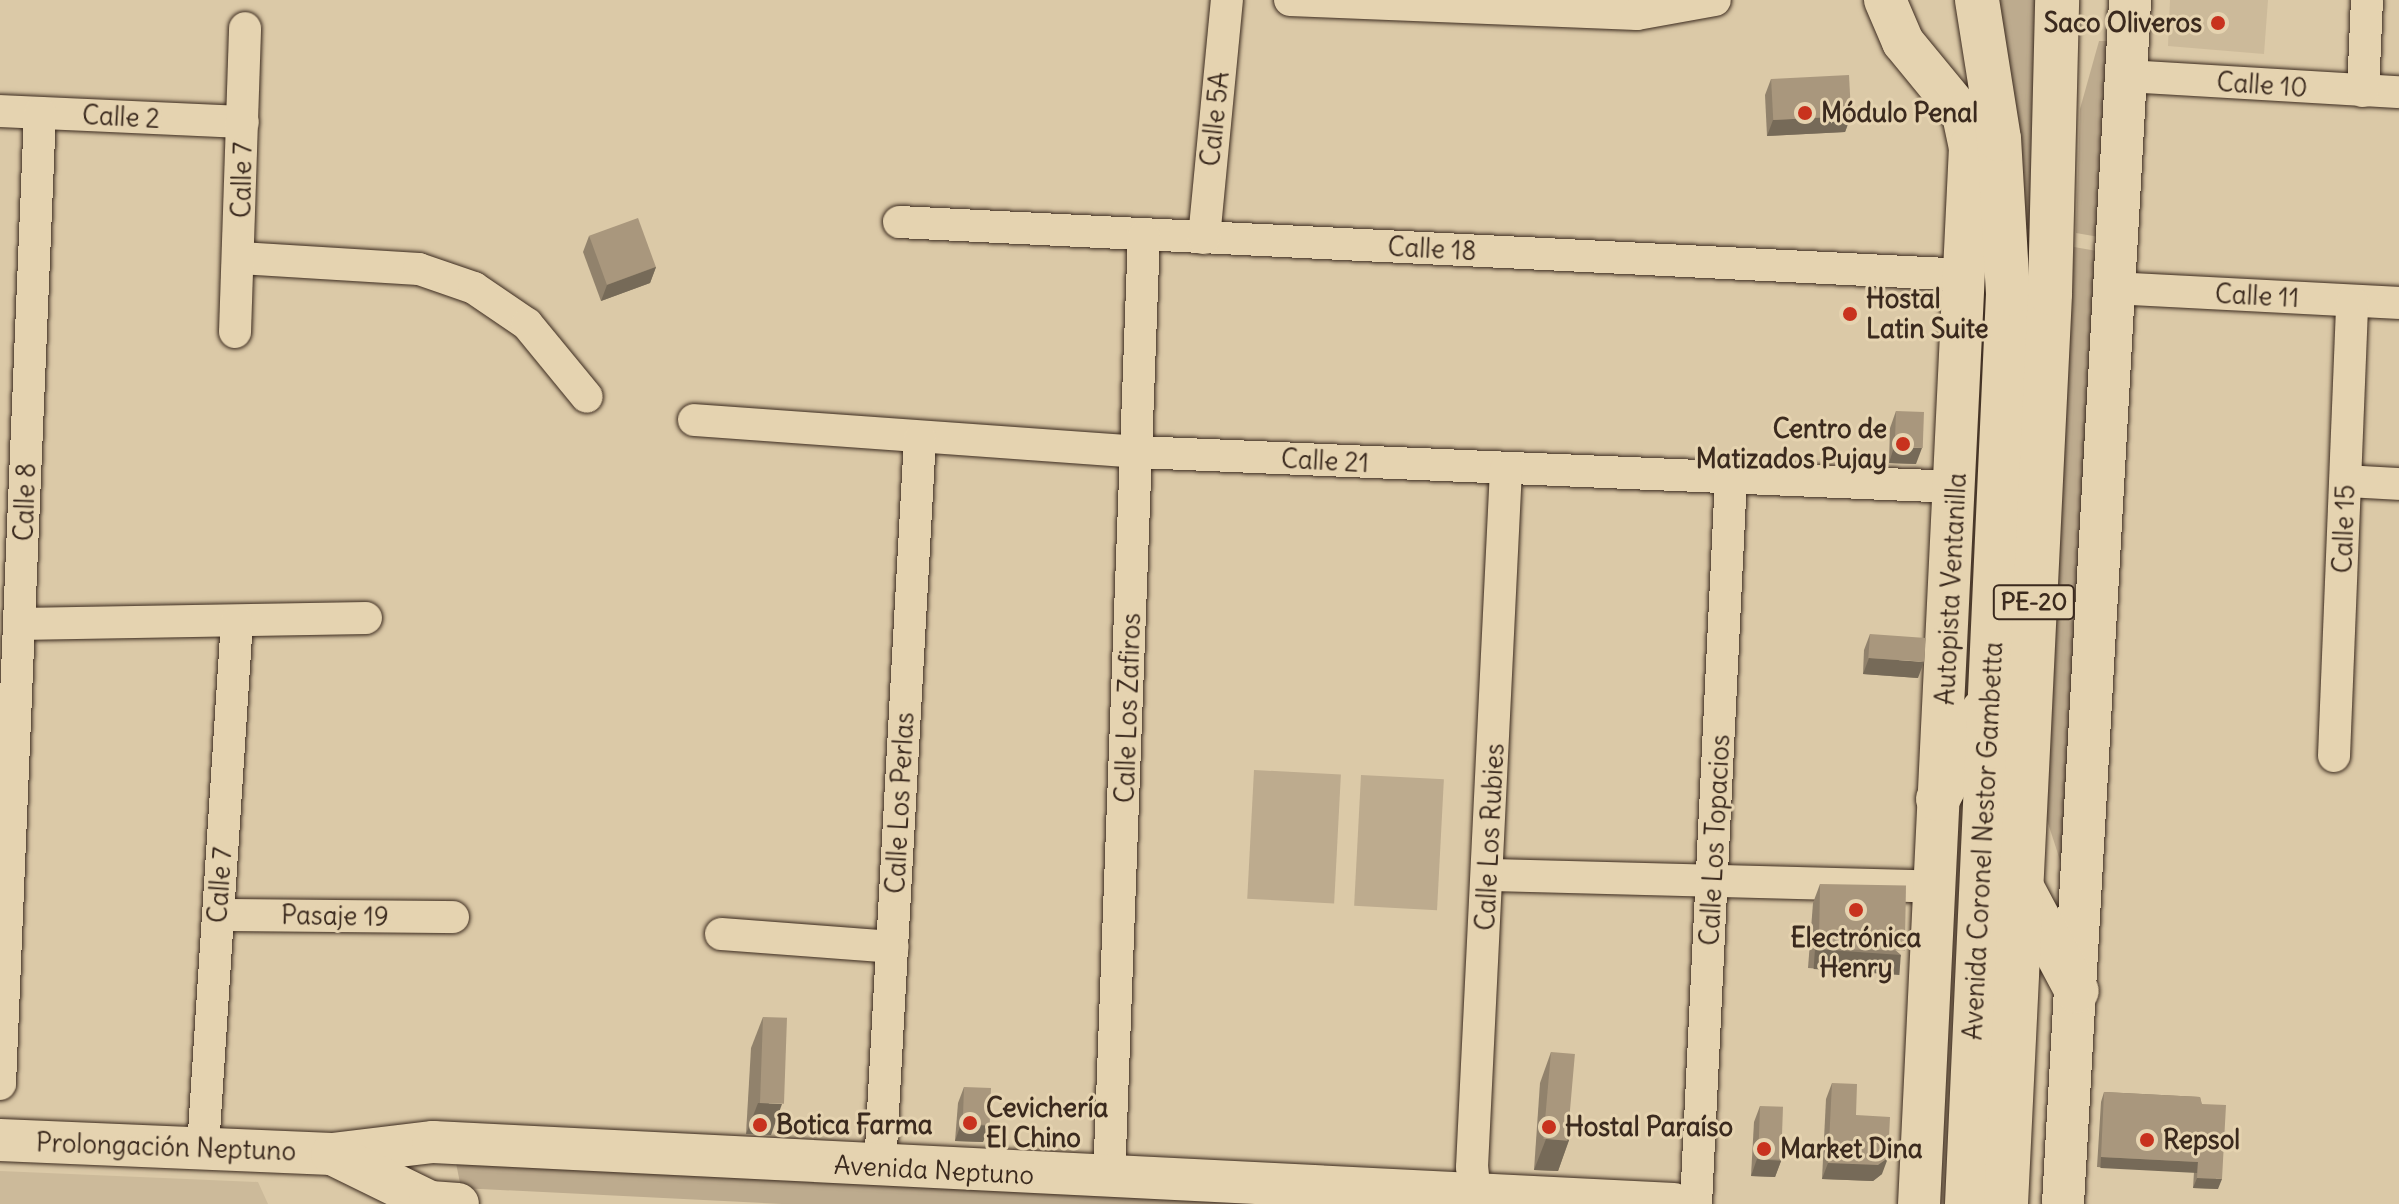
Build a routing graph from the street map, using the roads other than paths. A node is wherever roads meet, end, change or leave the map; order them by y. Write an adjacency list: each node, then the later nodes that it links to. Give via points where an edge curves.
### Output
1 (1227, 0): 19 (street, Calle 5A)
2 (1290, 0): 9 (street)
3 (1715, 0): 9 (street)
4 (1885, 0): 21 (street, Autopista Ventanilla, via 1903,42 1953,99 1968,133)
5 (1977, 0): 38 (highway, Avenida Coronel Nestor Gambetta / PE-20, via 1999,139 2008,294)
6 (2057, 0): 43 (highway, Avenida Coronel Nestor Gambetta / PE-20, via 2050,293)
7 (2130, 0): 11 (street)
8 (2367, 0): 12 (street)
9 (1635, 7)
10 (245, 28): 16 (street, Calle 7)
11 (2126, 76): 12 (street, Calle 10); 22 (street)
12 (2363, 91): 13 (street, Calle 10)
13 (2399, 92)
14 (0, 111): 15 (street, Calle 2)
15 (40, 113): 16 (street, Calle 2); 37 (street, Calle 8)
16 (243, 122): 20 (street, Calle 7)
17 (899, 222): 18 (street, Calle 18)
18 (1144, 236): 19 (street, Calle 18); 29 (street, Calle Los Zafiros)
19 (1204, 238): 21 (street, Calle 18)
20 (240, 258): 25 (street, Calle 7); 26 (street, via 419,269 474,288 527,324)
21 (1966, 275): 34 (street, Autopista Ventanilla)
22 (2114, 288): 23 (street, Calle 11); 50 (street)
23 (2352, 302): 24 (street, Calle 11); 32 (street, Calle 15)
24 (2399, 303)
25 (235, 332)
26 (587, 397)
27 (694, 420): 28 (street, Calle 21)
28 (920, 439): 29 (street, Calle 21); 49 (street, Calle Los Perlas)
29 (1138, 452): 30 (street, Calle 21); 57 (street, Calle Los Zafiros)
30 (1506, 469): 31 (street, Calle 21); 41 (street, Calle Los Rubies)
31 (1731, 477): 34 (street, Calle 21); 42 (street, Calle Los Topacios)
32 (2346, 481): 33 (street); 39 (street, Calle 15)
33 (2399, 484)
34 (1957, 487): 40 (street, Autopista Ventanilla)
35 (366, 618): 36 (street)
36 (237, 621): 37 (street); 46 (street, Calle 7)
37 (20, 624): 45 (street, Calle 8)
38 (1990, 698): 40 (highway); 63 (highway, Avenida Coronel Nestor Gambetta / PE-20)
39 (2334, 756)
40 (1938, 799): 44 (street, Autopista Ventanilla)
41 (1489, 875): 42 (street); 58 (street, Calle Los Rubies, via 1472,1167)
42 (1714, 879): 44 (street); 61 (street, Calle Los Topacios)
43 (2019, 883): 50 (highway); 64 (highway, Avenida Coronel Nestor Gambetta / PE-20)
44 (1934, 887): 62 (street, Autopista Ventanilla)
45 (4, 915): 51 (street, Calle 8)
46 (218, 915): 47 (street, Pasaje 19); 54 (street, Calle 7)
47 (453, 917)
48 (721, 934): 49 (street)
49 (893, 947): 56 (street, Calle Los Perlas)
50 (2077, 991): 65 (street)
51 (0, 1084)
52 (0, 1140): 54 (street, Prolongación Neptuno)
53 (433, 1142): 55 (street, Avenida Neptuno); 56 (street, Avenida Neptuno); 59 (street)
54 (203, 1148): 55 (street, Prolongación Neptuno)
55 (332, 1154): 59 (street)
56 (880, 1167): 57 (street, Avenida Neptuno)
57 (1109, 1180): 58 (street, Avenida Neptuno)
58 (1476, 1199): 60 (street, Avenida Neptuno)
59 (439, 1203)
60 (1673, 1204)
61 (1696, 1204)
62 (1919, 1204)
63 (1967, 1204)
64 (2006, 1204)
65 (2063, 1204)

